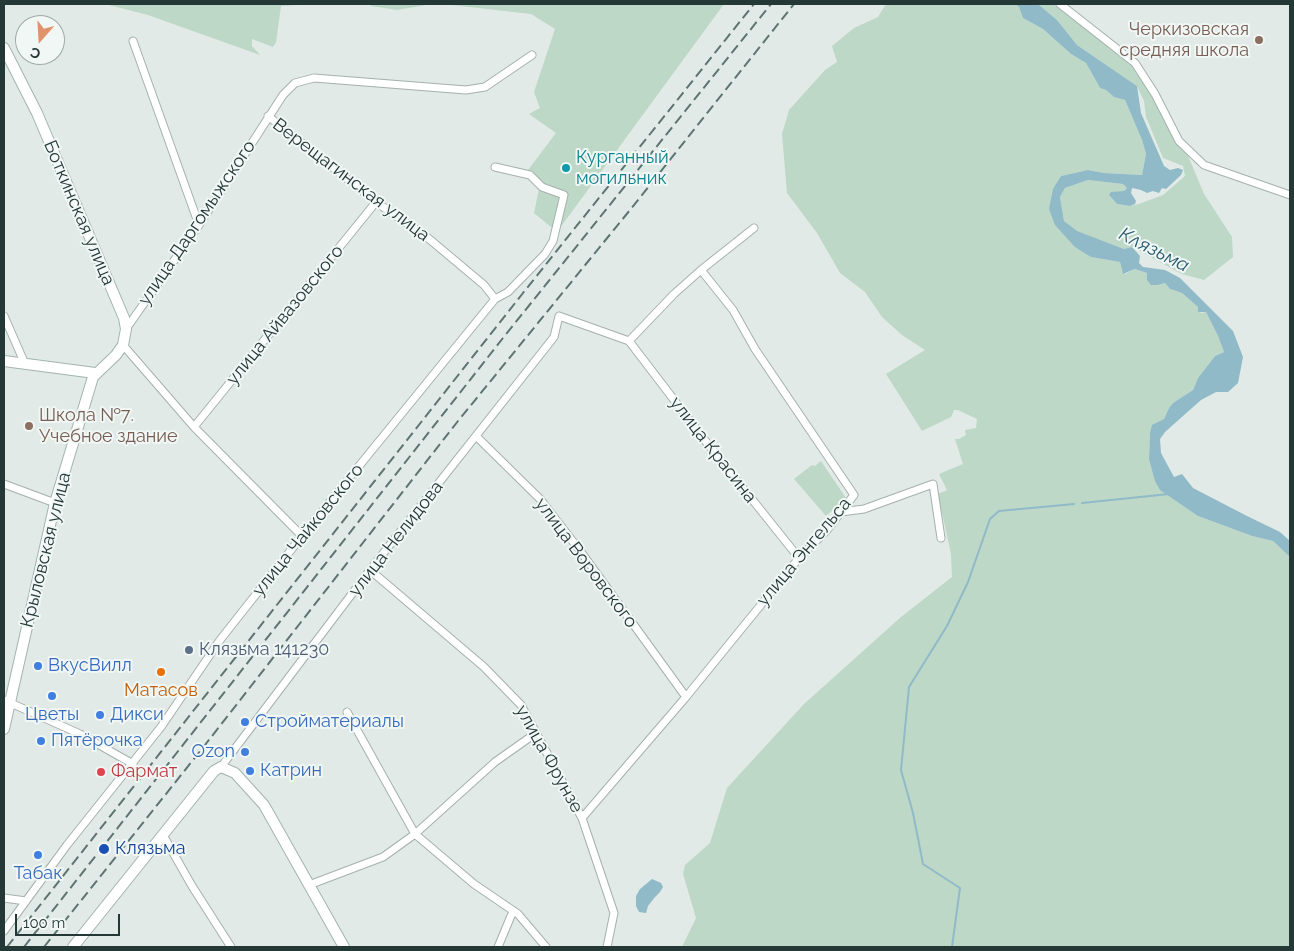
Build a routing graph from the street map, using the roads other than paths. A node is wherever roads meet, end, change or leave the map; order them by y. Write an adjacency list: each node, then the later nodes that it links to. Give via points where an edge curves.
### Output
1 (1060, 4): 7 (street, via 1134,63 1156,94 1179,141 1204,165)
2 (133, 41): 9 (street)
3 (4, 48): 14 (street, Боткинская улица, via 37,113)
4 (532, 55): 5 (street, Верещагинская улица, via 486,87 466,90 314,78 295,83)
5 (268, 116): 8 (street, Верещагинская улица); 9 (street, улица Даргомыжского)
6 (495, 166): 12 (street, улица Чайковского, via 530,176 542,187 564,195 553,241 545,254 508,292)
7 (1290, 195)
8 (376, 202): 12 (street, Верещагинская улица, via 428,238 484,285); 20 (street, улица Айвазовского)
9 (199, 225): 14 (street, улица Даргомыжского)
10 (754, 228): 11 (street)
11 (701, 270): 15 (street); 24 (street, улица Энгельса, via 733,310 755,350 854,495)
12 (494, 299): 25 (street, улица Чайковского)
13 (4, 316): 18 (street)
14 (126, 329): 16 (street, Боткинская улица)
15 (629, 341): 21 (street, улица Нелидова, via 559,316 554,337); 27 (street, улица Красина)
16 (123, 345): 19 (street, Боткинская улица); 20 (street)
17 (4, 361): 18 (street)
18 (25, 364): 19 (street)
19 (95, 373): 23 (street, Крыловская улица)
20 (194, 427): 25 (street)
21 (477, 437): 28 (street, улица Нелидова); 29 (street, улица Воровского, via 540,499)
22 (4, 484): 23 (street)
23 (56, 503): 30 (street, Крыловская улица)
24 (841, 512): 26 (street, via 864,509 933,484); 27 (street, улица Энгельса)
25 (302, 536): 34 (street, улица Чайковского, via 220,640)
26 (941, 538)
27 (799, 558): 29 (street, улица Энгельса)
28 (370, 570): 33 (street, улица Фрунзе, via 484,667 521,705); 35 (street, улица Нелидова)
29 (686, 697): 36 (street, улица Энгельса)
30 (7, 701): 32 (street, Крыловская улица); 34 (street, via 91,740)
31 (348, 712): 37 (street)
32 (4, 728)
33 (536, 733): 36 (street, улица Фрунзе); 37 (street, via 496,762)
34 (133, 764): 41 (street, улица Чайковского)
35 (221, 766): 38 (street, улица Нелидова); 39 (street, via 235,772 264,805)
36 (582, 818): 49 (street, улица Фрунзе, via 614,913)
37 (415, 834): 39 (street, via 383,858); 42 (street, via 474,884)
38 (164, 835): 44 (street, улица Нелидова); 45 (street)
39 (309, 885): 46 (street)
40 (4, 898): 41 (street)
41 (26, 901): 43 (street, улица Чайковского)
42 (514, 911): 47 (street); 48 (street)
43 (4, 931)
44 (73, 947)
45 (231, 947)
46 (344, 947)
47 (498, 947)
48 (546, 947)
49 (607, 947)

